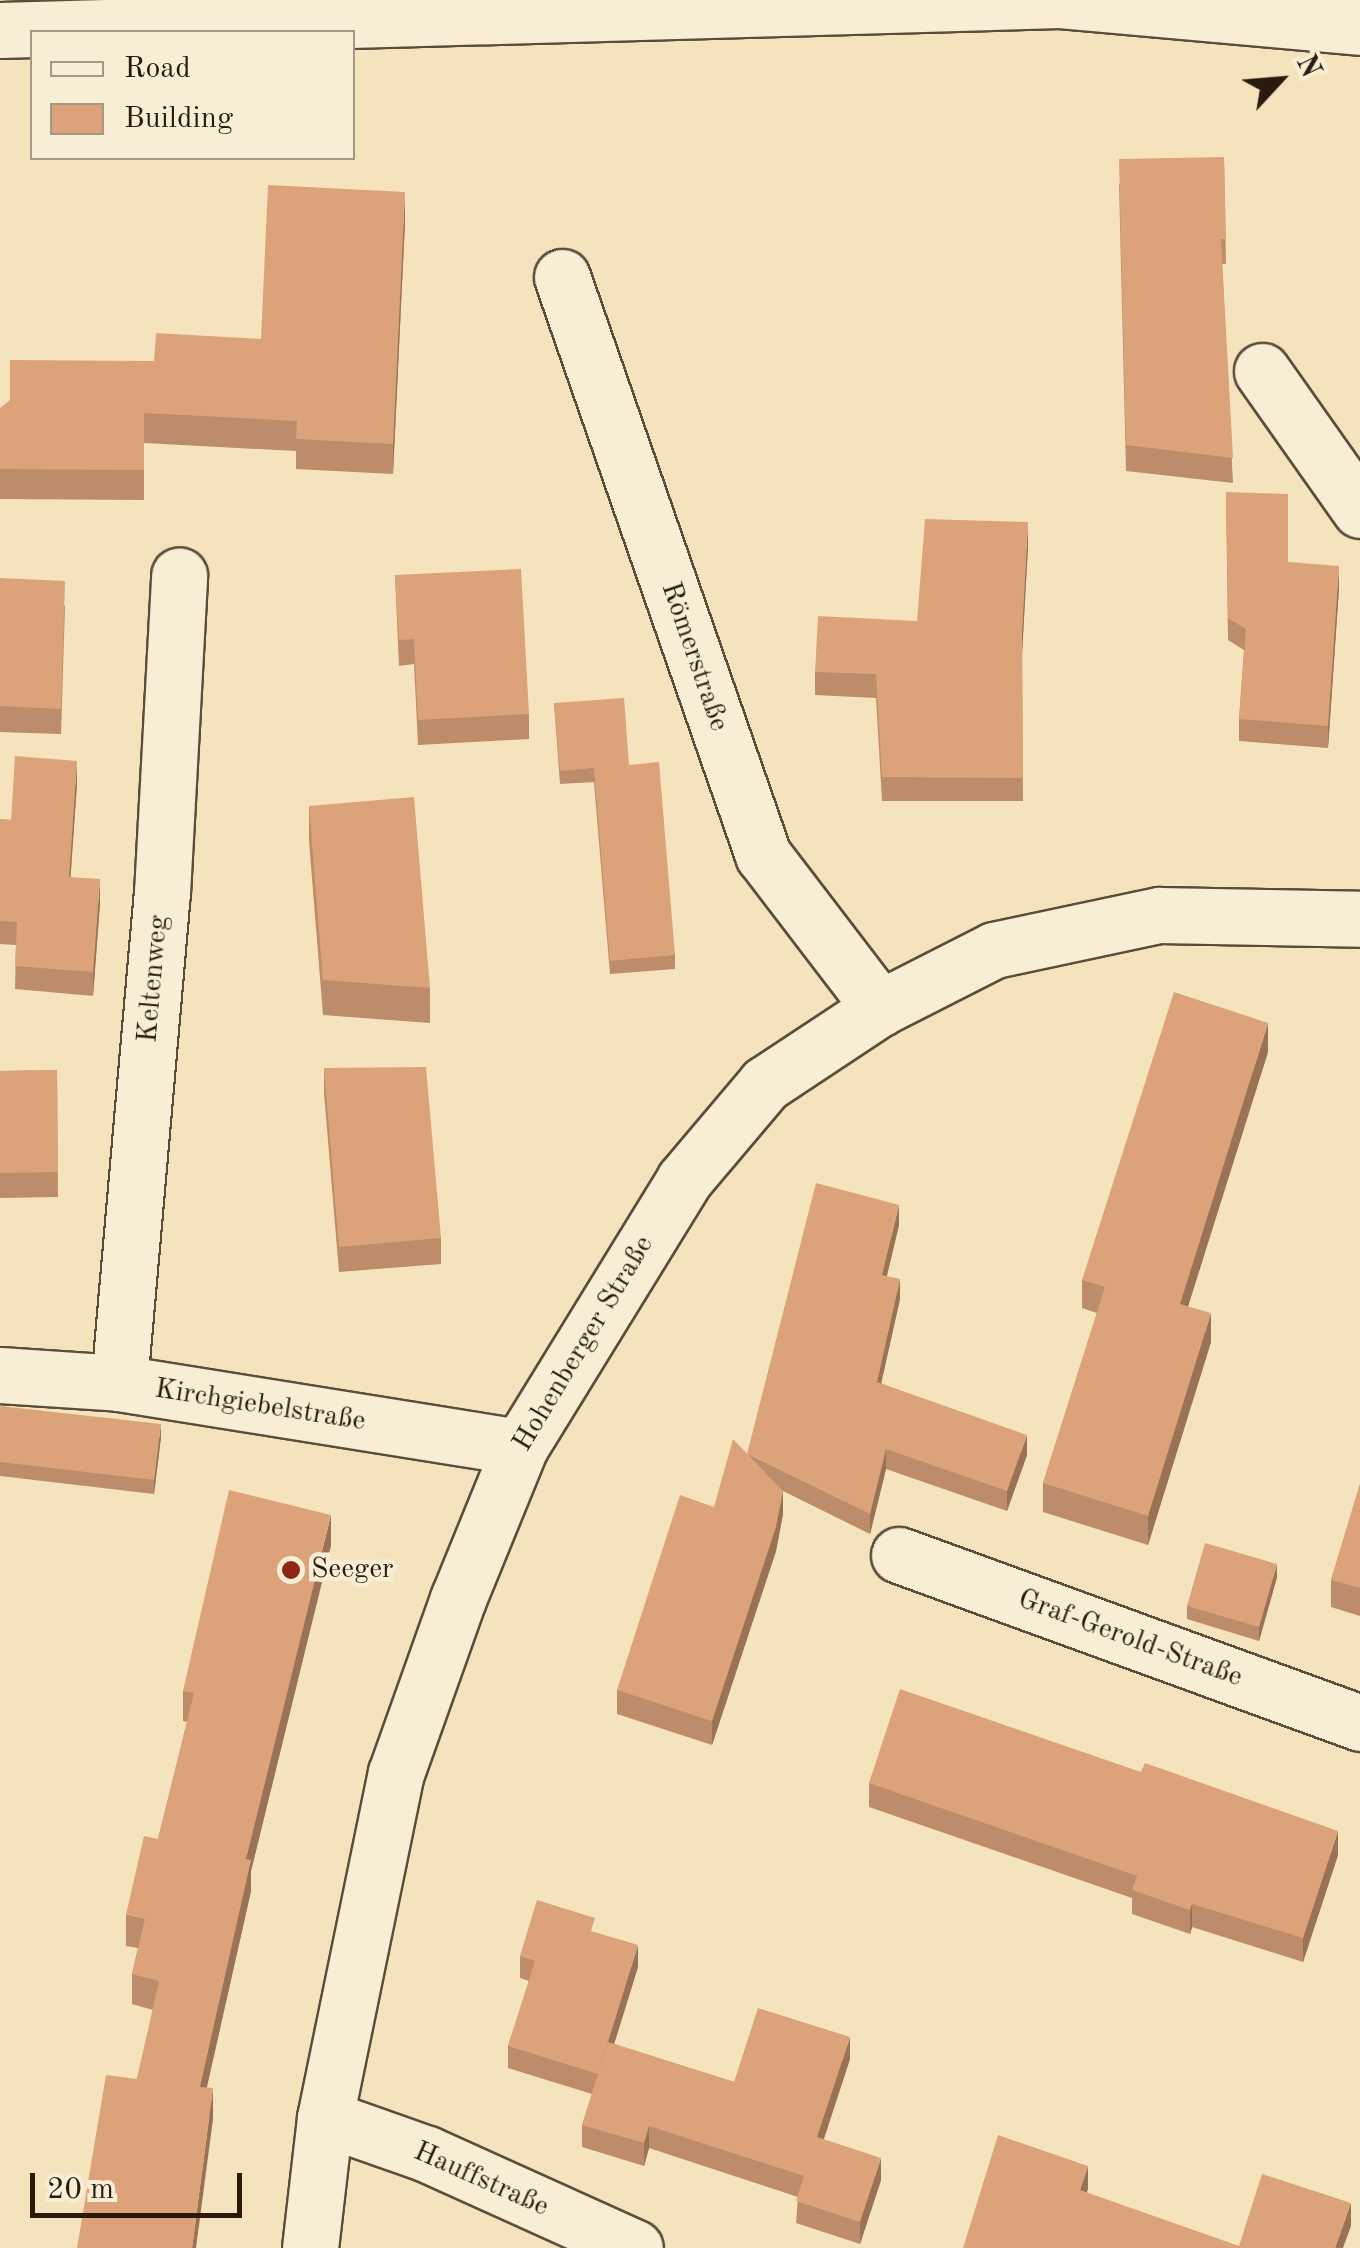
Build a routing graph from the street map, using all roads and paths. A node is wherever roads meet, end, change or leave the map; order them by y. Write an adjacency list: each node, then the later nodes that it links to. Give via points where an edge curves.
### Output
1 (1360, 27): 2 (street, via 1060,0)
2 (0, 30)
3 (562, 277): 8 (street, Römerstraße, via 763,854)
4 (1262, 371): 5 (street)
5 (1360, 510)
6 (179, 575): 10 (street, Keltenweg, via 162,892)
7 (1360, 918): 8 (street, Hohenberger Straße, via 1158,915 994,950)
8 (880, 1008): 11 (street, Hohenberger Straße, via 765,1084 684,1180)
9 (0, 1374): 10 (street, Kirchgiebelstraße)
10 (118, 1383): 11 (street, Kirchgiebelstraße)
11 (520, 1447): 14 (street, Hohenberger Straße, via 396,1773)
12 (899, 1555): 13 (street, Graf-Gerold-Straße)
13 (1360, 1723)
14 (325, 2118): 15 (street, Hohenberger Straße); 16 (street, Hauffstraße, via 426,2154)
15 (310, 2248)
16 (635, 2248)

